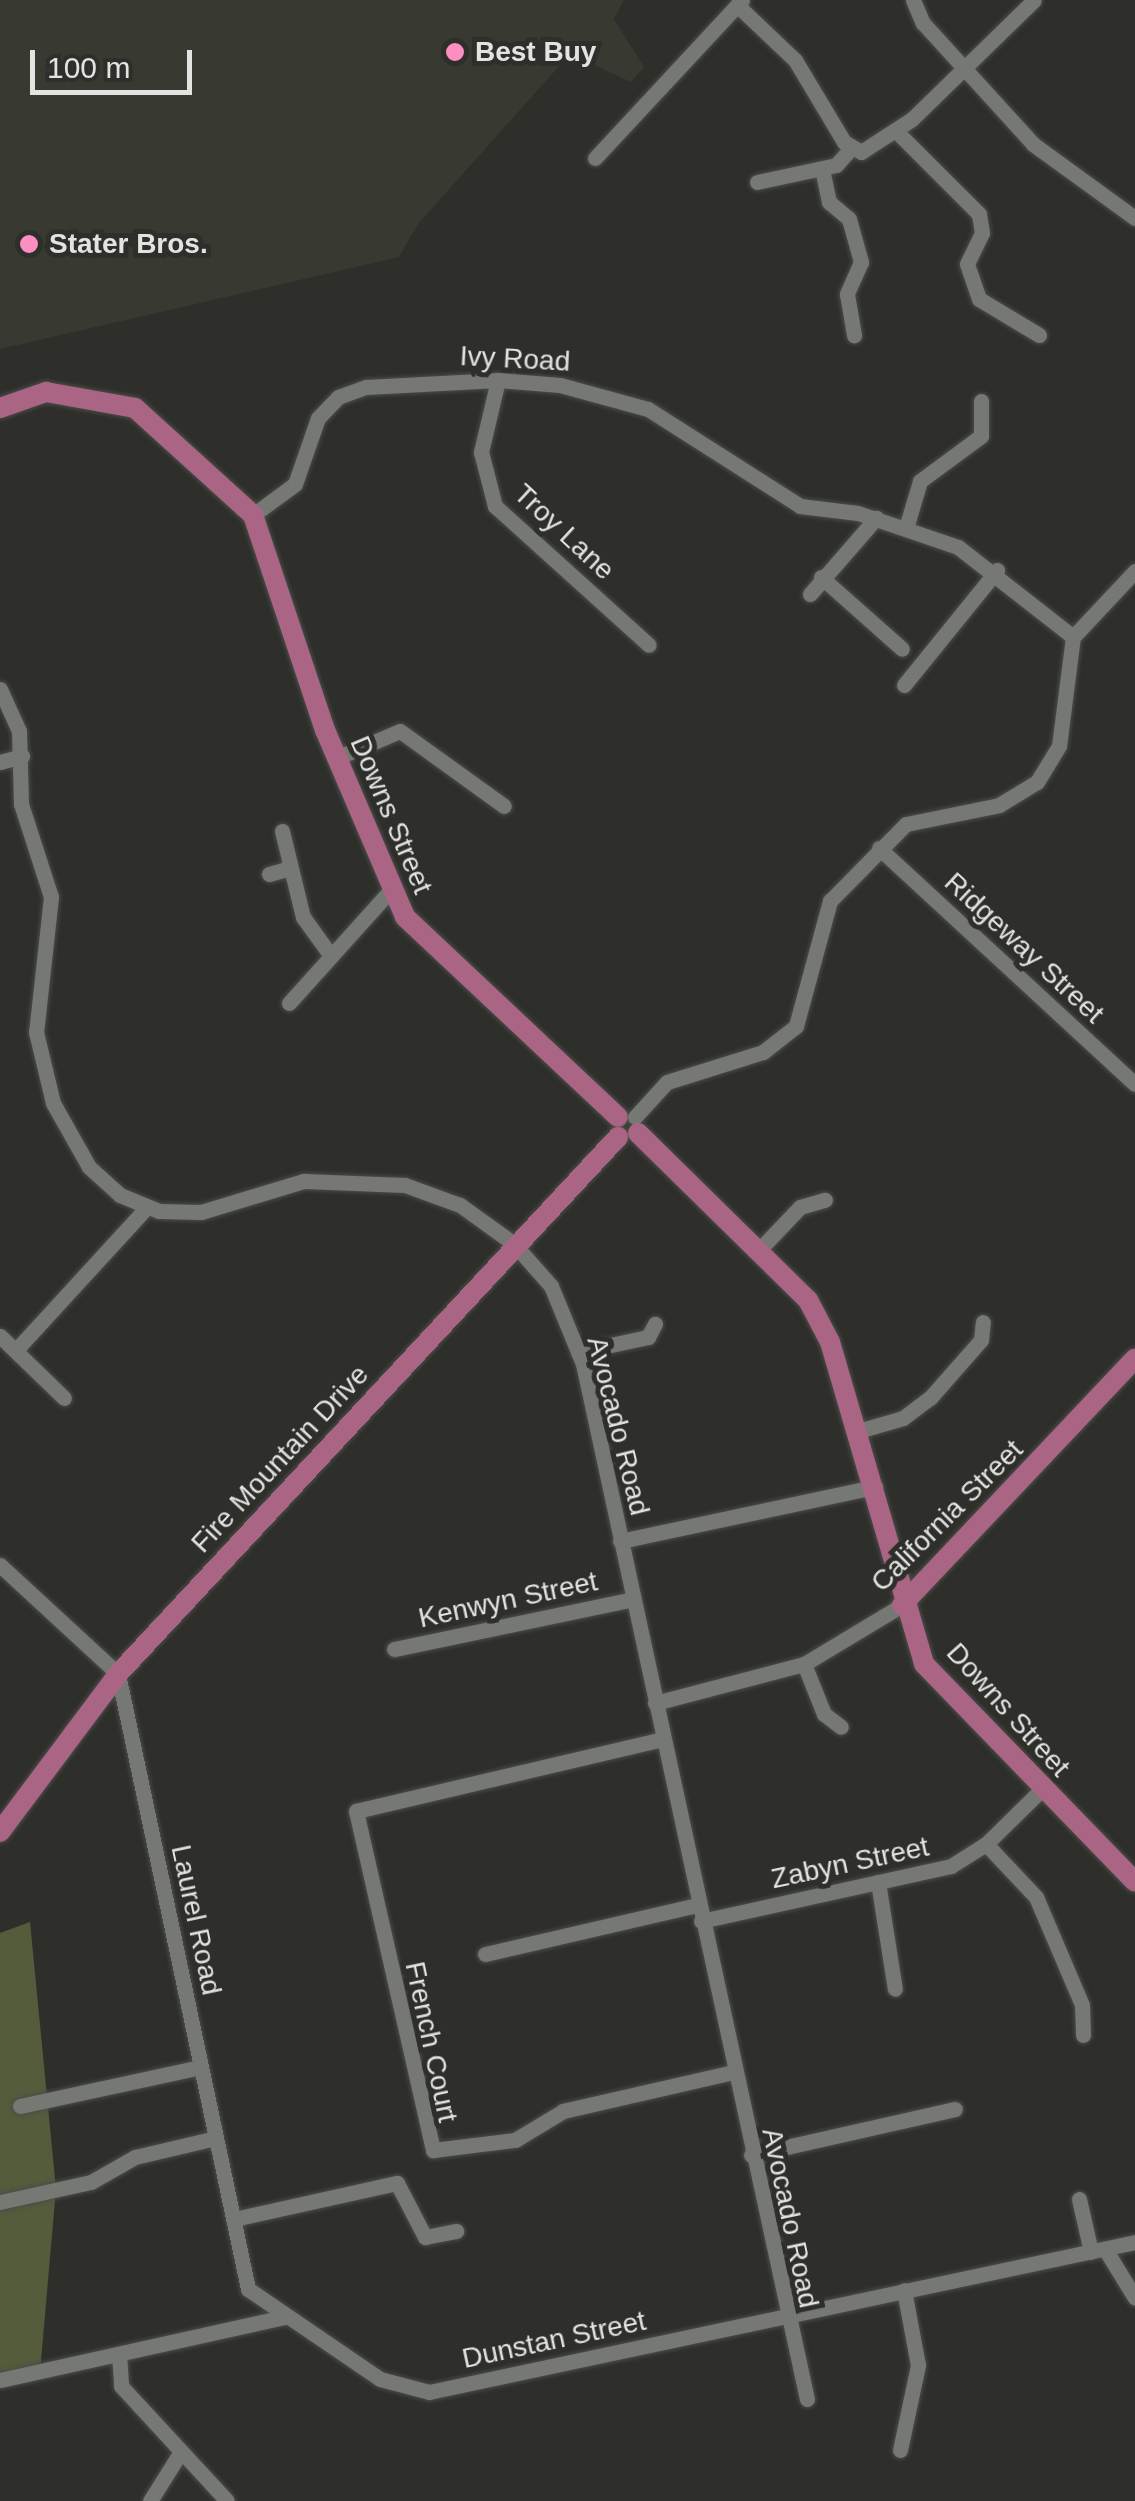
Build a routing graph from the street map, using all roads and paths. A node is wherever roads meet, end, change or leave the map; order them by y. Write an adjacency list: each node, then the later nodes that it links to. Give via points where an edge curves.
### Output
1 (913, 0): 4 (street)
2 (1034, 0): 4 (street)
3 (739, 3): 6 (street, via 795,60); 7 (street)
4 (965, 70): 5 (street); 10 (street, via 1033,144)
5 (895, 130): 6 (street); 12 (street, via 979,214 982,233 967,264 978,299)
6 (856, 149): 8 (street)
7 (595, 158)
8 (822, 169): 9 (street); 11 (street, via 828,202 848,219 861,262 846,294)
9 (757, 182)
10 (1135, 218)
11 (854, 335)
12 (1038, 335)
13 (498, 380): 16 (street, Ivy Road, via 366,387 338,397 318,418 295,484); 17 (street, Ivy Road, via 560,385 648,410 768,492 800,506); 24 (street, Troy Lane, via 481,452 495,506)
14 (981, 402): 18 (street, via 980,436 920,481)
15 (0, 408): 16 (main road, via 46,392 134,408)
16 (253, 515): 29 (main road, Downs Street)
17 (876, 518): 18 (street, Ivy Road); 21 (street)
18 (906, 528): 19 (street, Ivy Road)
19 (997, 570): 23 (street, Ivy Road); 26 (street)
20 (1135, 571): 23 (street)
21 (821, 577): 22 (street); 25 (street)
22 (810, 594)
23 (1073, 637): 33 (street, Fire Mountain Drive, via 1059,746 1037,782 1000,805 906,824)
24 (648, 645)
25 (902, 650)
26 (904, 685)
27 (0, 689): 28 (street, Avocado Road)
28 (22, 756): 30 (street); 42 (street, Avocado Road, via 24,817 51,896 36,1032 48,1090 89,1167)
29 (336, 758): 31 (street, via 400,731); 36 (main road, Downs Street)
30 (0, 762)
31 (504, 806)
32 (282, 831): 34 (street)
33 (879, 848): 39 (street, Ridgeway Street); 40 (street, Fire Mountain Drive, via 830,901 796,1026 764,1052 667,1082)
34 (290, 868): 35 (street); 37 (street, via 303,916)
35 (269, 874)
36 (390, 891): 37 (street); 40 (main road, Downs Street, via 422,938)
37 (331, 956): 38 (street)
38 (288, 1003)
39 (1135, 1084)
40 (627, 1126): 43 (main road, Fire Mountain Drive); 44 (main road, Downs Street)
41 (825, 1200): 44 (street, via 800,1207)
42 (148, 1207): 43 (street, Avocado Road, via 200,1212 346,1178 422,1189 460,1205); 48 (street)
43 (514, 1244): 49 (street, Avocado Road, via 551,1286); 60 (main road, Fire Mountain Drive)
44 (760, 1249): 52 (main road, Downs Street, via 808,1300)
45 (983, 1322): 52 (street, via 981,1340 930,1398 903,1418)
46 (654, 1324): 49 (street, via 648,1336)
47 (0, 1336): 48 (street)
48 (16, 1350): 51 (street)
49 (578, 1352): 54 (street, Avocado Road)
50 (1135, 1359): 57 (main road, California Street)
51 (64, 1398)
52 (858, 1431): 53 (main road, Downs Street)
53 (875, 1487): 54 (street); 57 (main road, Downs Street)
54 (620, 1541): 56 (street, Avocado Road)
55 (0, 1565): 60 (street)
56 (633, 1599): 58 (street, Kenwyn Street); 61 (street, Avocado Road)
57 (902, 1606): 59 (street, California Street); 64 (main road, Downs Street, via 924,1664)
58 (394, 1650)
59 (804, 1664): 61 (street, California Street); 62 (street, via 824,1714)
60 (118, 1674): 65 (main road, Fire Mountain Drive); 73 (street, Laurel Road)
61 (655, 1703): 63 (street, Avocado Road)
62 (841, 1728)
63 (662, 1739): 69 (street, Avocado Road); 74 (street, French Court, via 356,1811 433,2150 514,2140 564,2111)
64 (1042, 1789): 66 (street, Zabyn Street); 68 (main road, Downs Street)
65 (0, 1832)
66 (986, 1844): 67 (street, Zabyn Street, via 951,1866); 72 (street, via 1036,1897 1082,2005)
67 (878, 1882): 69 (street, Zabyn Street); 71 (street)
68 (1135, 1882)
69 (700, 1913): 70 (street, Zabyn Street); 74 (street, Avocado Road)
70 (485, 1954)
71 (894, 1990)
72 (1083, 2036)
73 (201, 2066): 75 (street); 77 (street, Laurel Road)
74 (733, 2072): 78 (street, Avocado Road)
75 (20, 2106)
76 (955, 2109): 78 (street)
77 (216, 2138): 80 (street, via 136,2157 91,2182); 81 (street, Laurel Road)
78 (750, 2156): 87 (street, Avocado Road)
79 (1079, 2200): 84 (street)
80 (0, 2202)
81 (234, 2218): 82 (street, via 397,2184 425,2237); 88 (street, Laurel Road, via 248,2288)
82 (456, 2230)
83 (1135, 2242): 84 (street, Dunstan Street)
84 (1098, 2250): 85 (street, Dunstan Street); 86 (street)
85 (904, 2290): 87 (street, Dunstan Street); 92 (street, via 918,2365)
86 (1135, 2298)
87 (785, 2316): 88 (street, Dunstan Street, via 429,2392 380,2379); 91 (street, Avocado Road)
88 (284, 2318): 89 (street)
89 (120, 2354): 90 (street); 93 (street, via 122,2386)
90 (0, 2380)
91 (807, 2399)
92 (900, 2450)
93 (180, 2452): 94 (street); 95 (street)
94 (150, 2501)
95 (227, 2501)

